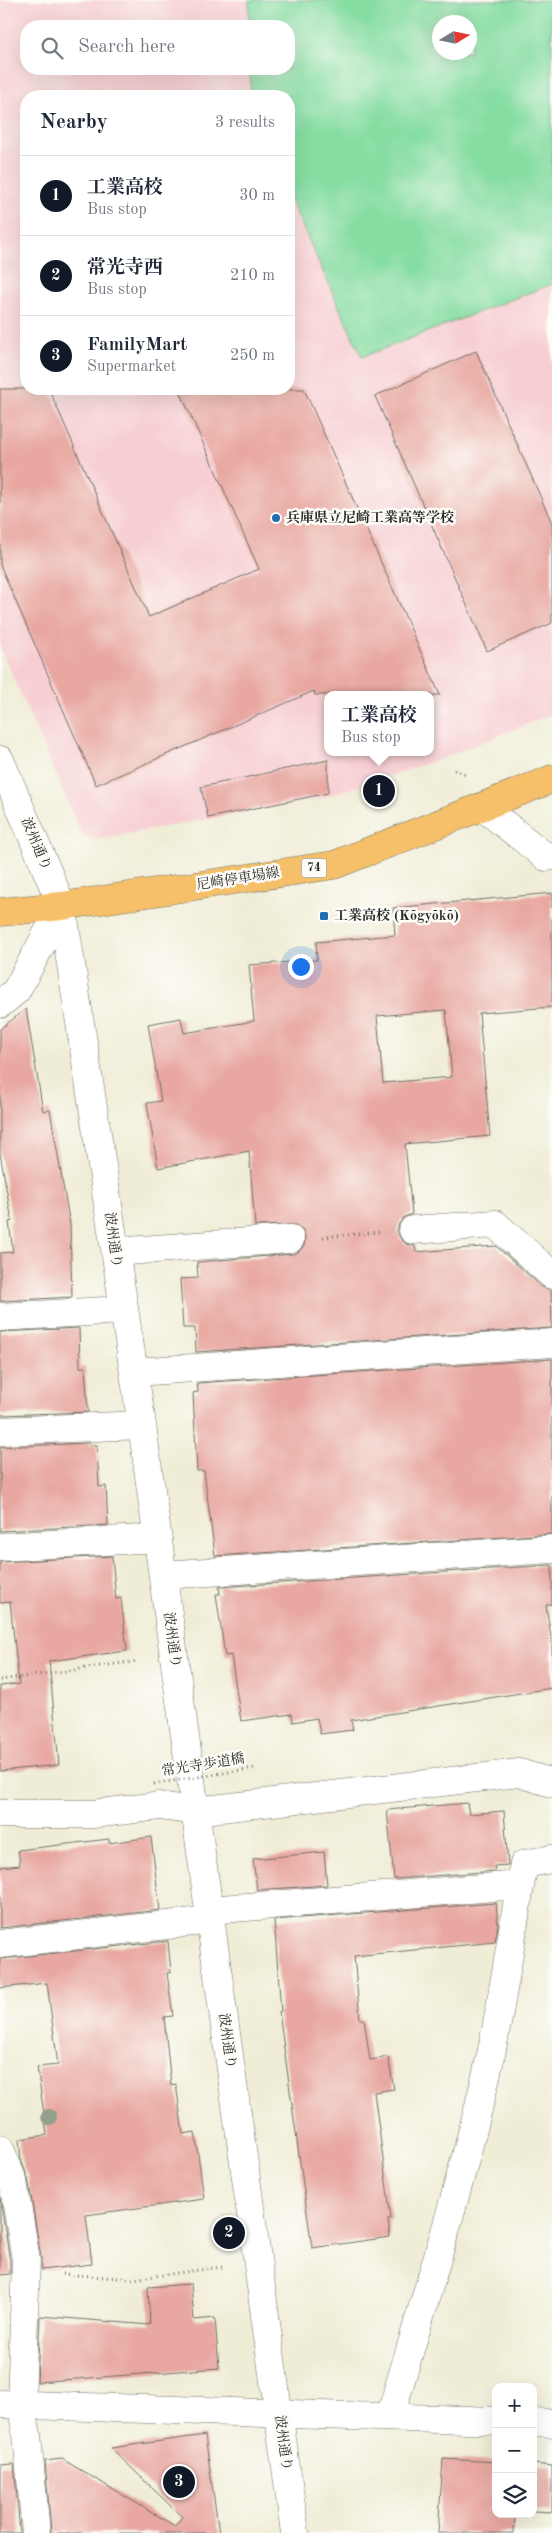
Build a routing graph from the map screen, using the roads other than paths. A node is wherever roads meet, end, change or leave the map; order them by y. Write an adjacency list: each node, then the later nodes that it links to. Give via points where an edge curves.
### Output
1 (0, 760): 5 (street, 波州通り)
2 (552, 779): 3 (main road, 尼崎停車場線 / 74)
3 (483, 807): 4 (street, via 546,857); 5 (main road, 尼崎停車場線 / 74, via 334,865)
4 (552, 856)
5 (62, 906): 6 (main road, 尼崎停車場線 / 74); 7 (street, via 16,991); 10 (street, 波州通り)
6 (0, 912)
7 (0, 1004)
8 (413, 1230): 11 (street, via 495,1224)
9 (290, 1239): 10 (street)
10 (115, 1252): 12 (street, 波州通り)
11 (552, 1276)
12 (123, 1310): 13 (street); 15 (street, 波州通り)
13 (0, 1317)
14 (552, 1343): 15 (street)
15 (135, 1372): 16 (street, 波州通り)
16 (142, 1425): 17 (street); 18 (street, 波州通り)
17 (0, 1432)
18 (158, 1538): 19 (street); 21 (street, 波州通り)
19 (0, 1547)
20 (552, 1549): 21 (street)
21 (164, 1575): 23 (street, 波州通り)
22 (552, 1782): 23 (street, via 519,1773)
23 (196, 1811): 24 (street, via 159,1806 93,1814); 27 (street, 波州通り)
24 (0, 1814)
25 (552, 1859): 26 (street, via 524,1864)
26 (520, 1885): 27 (street); 32 (street, via 505,1990 490,2062 445,2232)
27 (210, 1915): 28 (street); 31 (street, 波州通り)
28 (0, 1944)
29 (0, 2149): 30 (street, via 13,2181 26,2271)
30 (10, 2404): 31 (street); 36 (street, via 27,2435)
31 (278, 2413): 32 (street); 37 (street, 波州通り)
32 (390, 2417): 33 (street)
33 (492, 2420)
34 (537, 2422): 35 (street)
35 (552, 2423)
36 (36, 2533)
37 (295, 2533)

